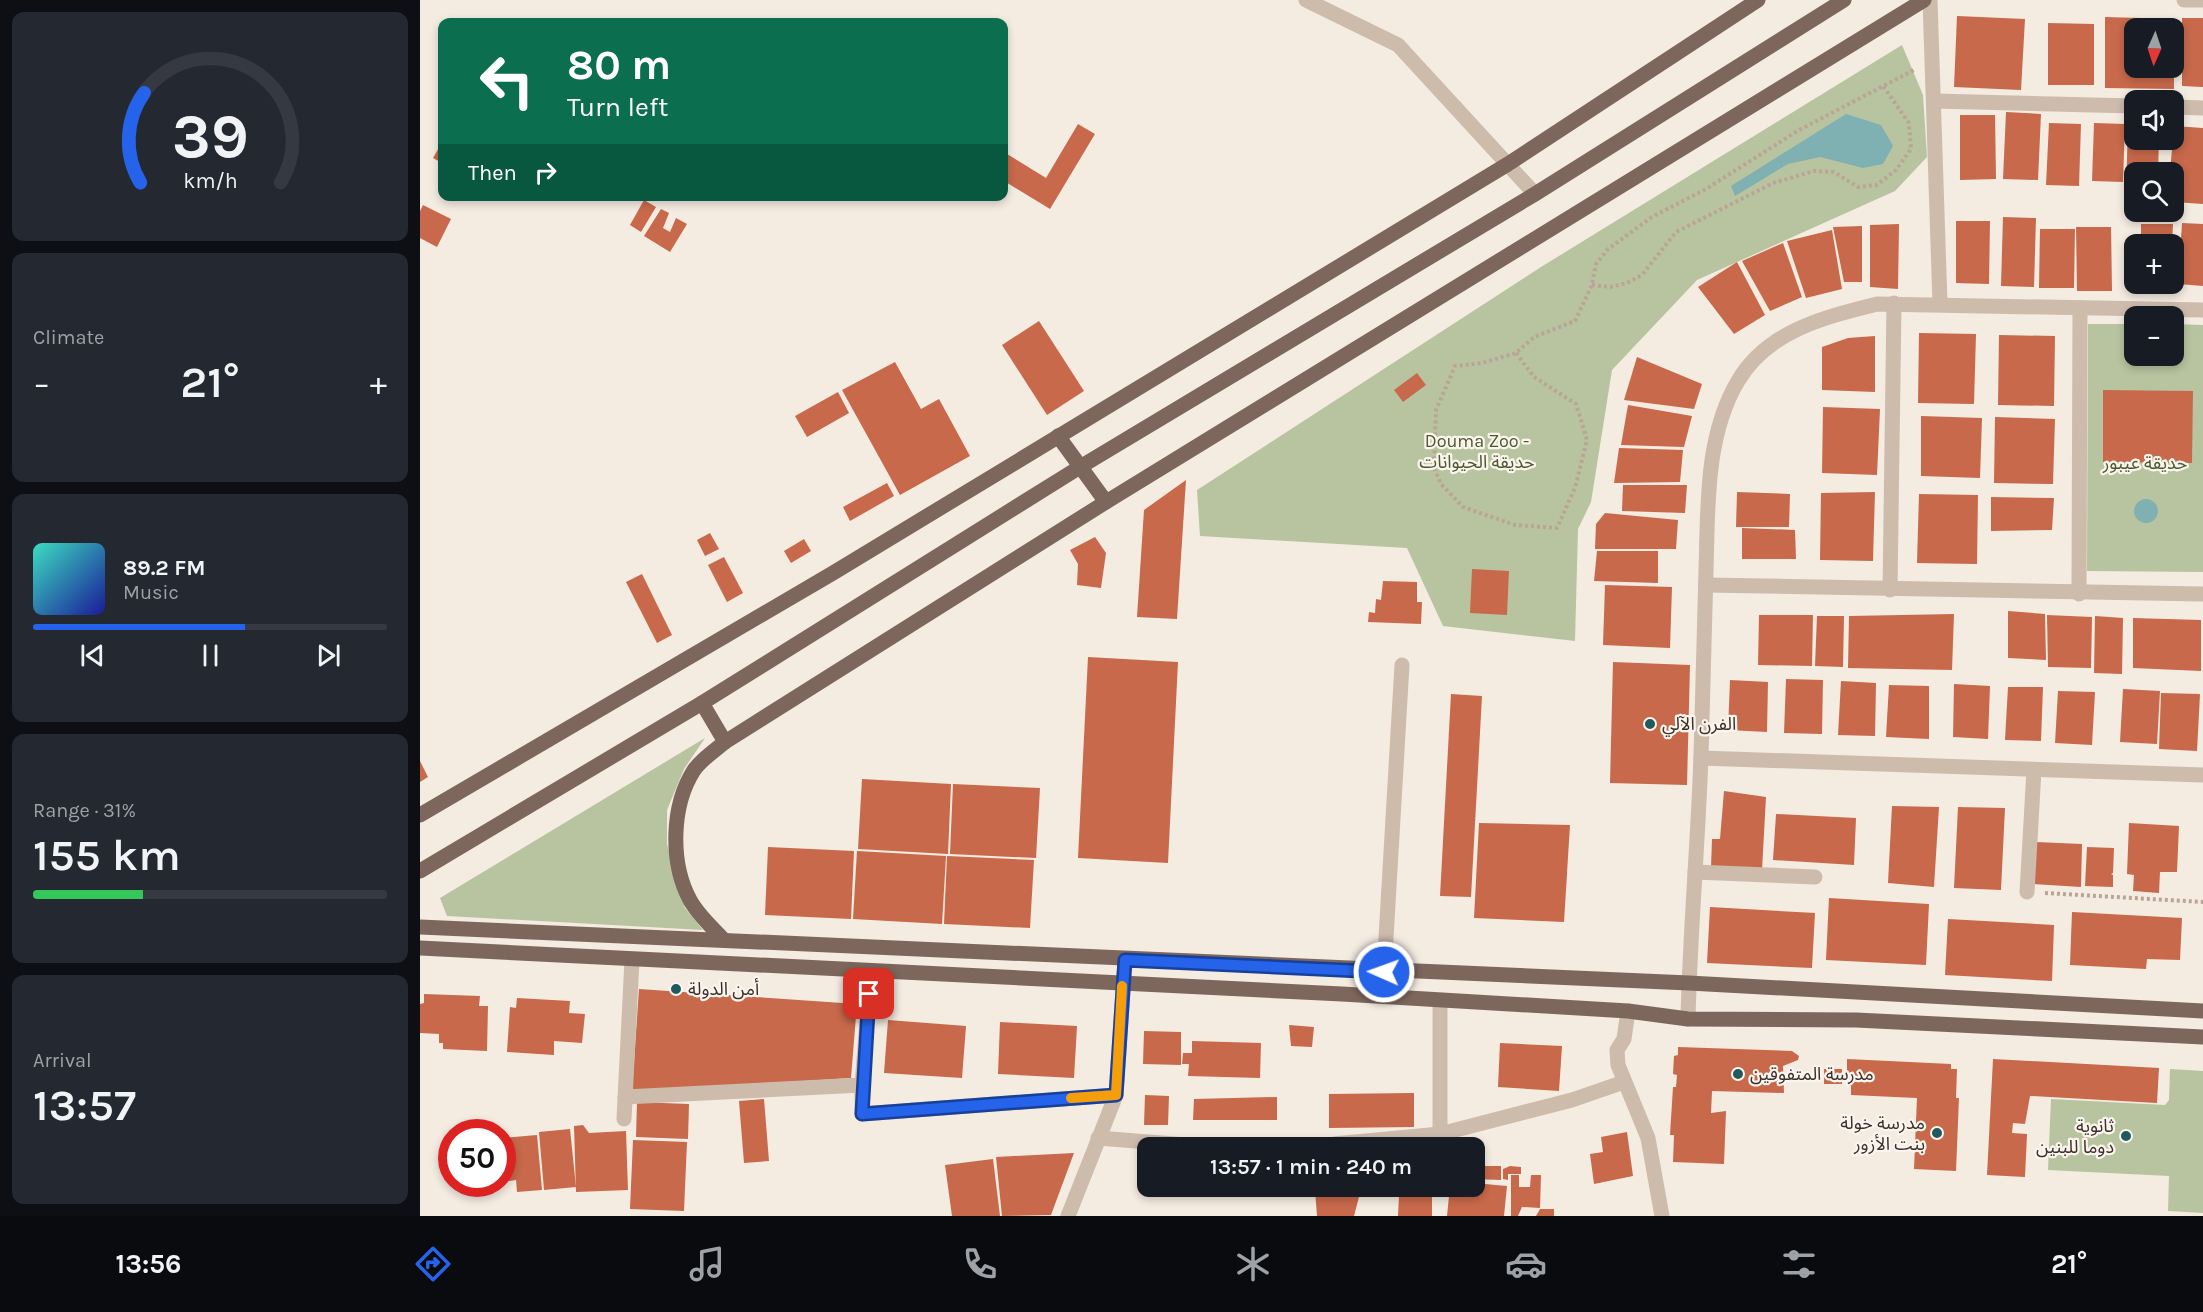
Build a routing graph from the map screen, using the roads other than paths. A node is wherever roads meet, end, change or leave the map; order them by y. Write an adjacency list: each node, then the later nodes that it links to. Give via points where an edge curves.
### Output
1 (1306, 0): 12 (street, via 1398,45)
2 (1758, 0): 12 (main road)
3 (1844, 0): 13 (main road)
4 (1924, 0): 20 (main road)
5 (1930, 0): 8 (street)
6 (2184, 0): 7 (street)
7 (2203, 0)
8 (1935, 100): 9 (street); 15 (street)
9 (2124, 106)
10 (2184, 107): 11 (street)
11 (2203, 108)
12 (1508, 164): 13 (street); 18 (main road)
13 (1535, 194): 19 (main road)
14 (1894, 303): 15 (street); 21 (street, via 1833,315 1796,329 1765,348 1739,379 1722,413 1709,494); 22 (street)
15 (1940, 304): 16 (street)
16 (2080, 308): 17 (street); 23 (street)
17 (2203, 310)
18 (1058, 436): 19 (main road); 31 (main road)
19 (1080, 467): 20 (main road); 26 (main road)
20 (1106, 502): 27 (main road)
21 (1706, 585): 22 (street); 28 (street)
22 (1890, 590): 23 (street)
23 (2079, 594): 24 (street)
24 (2203, 594)
25 (1402, 665): 42 (street)
26 (702, 703): 27 (main road); 32 (main road)
27 (725, 742): 37 (main road, via 705,758 688,783 679,809 677,834 680,873 687,894)
28 (1701, 758): 29 (street); 33 (street)
29 (2034, 770): 30 (street); 35 (street)
30 (2203, 775)
31 (420, 815)
32 (420, 871)
33 (1695, 872): 34 (street); 44 (street)
34 (1815, 877)
35 (2027, 892)
36 (420, 927): 37 (main road)
37 (723, 939): 40 (main road)
38 (420, 948): 39 (main road)
39 (632, 960): 41 (main road); 53 (street)
40 (1125, 960): 42 (main road); 43 (street)
41 (871, 971): 43 (main road); 51 (street)
42 (1384, 972): 44 (main road)
43 (1122, 983): 45 (main road); 52 (street)
44 (1689, 983): 47 (main road); 48 (street)
45 (1440, 1000): 46 (main road); 55 (street)
46 (1628, 1011): 48 (main road); 50 (street, via 1624,1039 1617,1050)
47 (2203, 1011)
48 (1688, 1019): 49 (main road, via 1856,1020)
49 (2203, 1037)
50 (1624, 1082): 55 (street, via 1572,1100); 60 (street, via 1648,1138)
51 (862, 1085): 52 (street, via 862,1114); 53 (street)
52 (1116, 1095): 57 (street)
53 (625, 1097): 54 (street)
54 (624, 1119)
55 (1440, 1134): 56 (street)
56 (1408, 1137)
57 (1098, 1138): 58 (street); 59 (street)
58 (1137, 1141)
59 (1068, 1216)
60 (1662, 1216)

